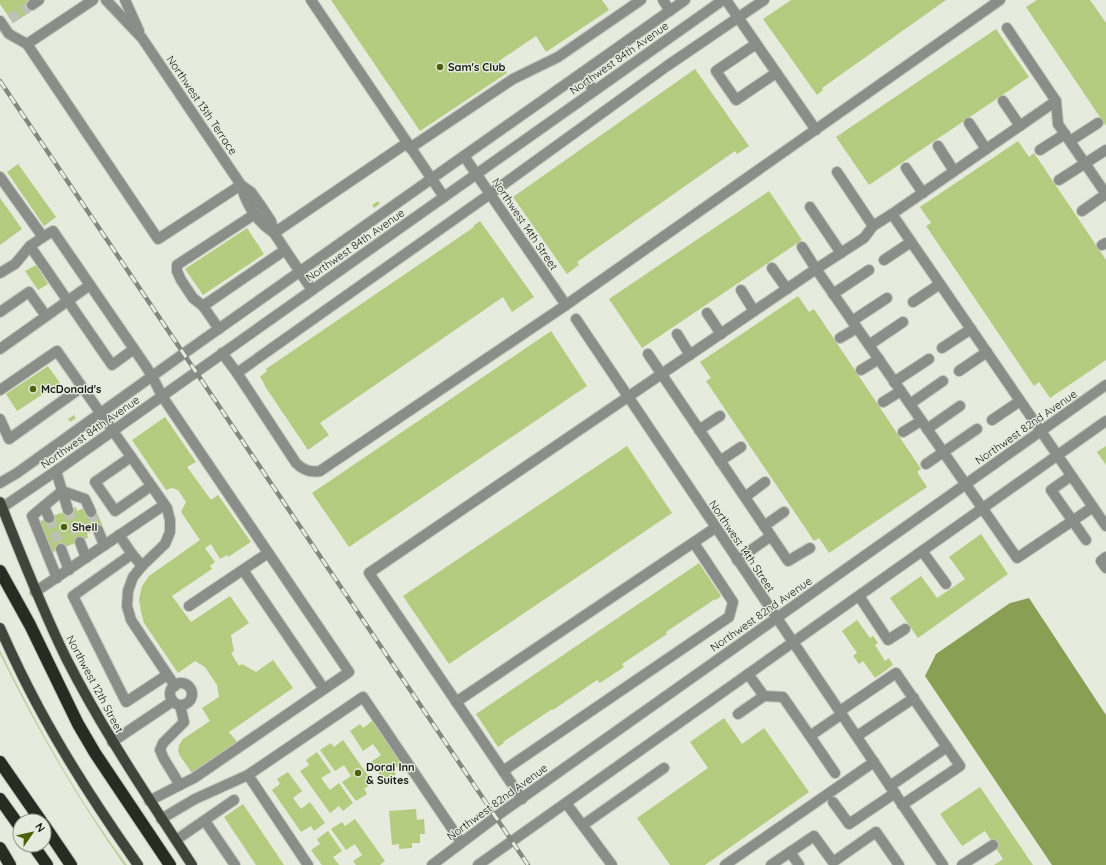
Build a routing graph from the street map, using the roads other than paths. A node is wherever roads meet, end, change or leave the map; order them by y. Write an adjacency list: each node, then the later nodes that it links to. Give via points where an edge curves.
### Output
1 (92, 0): 16 (street)
2 (106, 0): 15 (street, Northwest 13th Terrace)
3 (125, 0): 15 (street, Northwest 13th Terrace)
4 (311, 0): 28 (street)
5 (641, 0): 28 (street, via 558,57 509,81)
6 (663, 0): 11 (street)
7 (685, 0): 11 (street, Northwest 84th Avenue)
8 (724, 0): 12 (street); 20 (street, Northwest 84th Avenue)
9 (764, 0): 12 (street)
10 (1000, 0): 26 (street)
11 (670, 11): 18 (street, Northwest 84th Avenue)
12 (738, 18): 17 (street); 45 (street)
13 (4, 22): 16 (street, via 9,34)
14 (1007, 28): 22 (street)
15 (142, 38): 43 (street, Northwest 13th Terrace)
16 (27, 44): 43 (street, via 158,239)
17 (756, 44): 19 (street); 19 (street, via 716,71 736,100)
18 (582, 73): 20 (street); 33 (street, Northwest 84th Avenue)
19 (776, 73): 26 (street)
20 (594, 91): 38 (street, Northwest 84th Avenue)
21 (1003, 101): 25 (street)
22 (1056, 101): 25 (street); 27 (street, via 1058,124)
23 (1098, 123): 27 (street)
24 (970, 124): 30 (street)
25 (1020, 126): 30 (street)
26 (816, 130): 75 (street)
27 (1068, 138): 31 (street); 34 (street)
28 (408, 145): 40 (street); 53 (street)
29 (938, 146): 36 (street)
30 (986, 149): 36 (street)
31 (1040, 150)
32 (1106, 150): 34 (street)
33 (464, 156): 38 (street, Northwest 14th Street); 40 (street, Northwest 84th Avenue)
34 (1085, 163): 41 (street); 42 (street)
35 (906, 168): 44 (street)
36 (954, 171): 44 (street)
37 (837, 172): 52 (street)
38 (476, 174): 45 (street, Northwest 14th Street); 47 (street, Northwest 84th Avenue)
39 (0, 177): 54 (street)
40 (431, 179): 47 (street); 64 (street, Northwest 84th Avenue)
41 (1059, 180)
42 (1103, 182): 46 (street)
43 (241, 184): 50 (street, Northwest 13th Terrace, via 244,197); 53 (street, Northwest 13th Terrace, via 251,192 261,206 271,221)
44 (923, 193): 51 (street)
45 (490, 194): 75 (street, Northwest 14th Street); 101 (street)
46 (1106, 194): 49 (street)
47 (444, 197): 69 (street, Northwest 84th Avenue)
48 (810, 207): 59 (street)
49 (1082, 211)
50 (255, 214): 53 (street, Northwest 13th Terrace, via 264,226); 76 (street, via 178,266 177,271 181,280 193,298)
51 (892, 214): 52 (street); 55 (street)
52 (874, 226): 59 (street, via 864,238)
53 (274, 233): 58 (street, Northwest 13th Terrace)
54 (43, 237): 56 (street); 67 (street, via 53,231)
55 (911, 242): 60 (street); 66 (street)
56 (30, 246): 65 (street, via 15,264); 73 (street)
57 (802, 247): 62 (street)
58 (285, 250): 64 (street, Northwest 13th Terrace); 76 (street)
59 (841, 253): 62 (street)
60 (884, 260)
61 (772, 268): 68 (street)
62 (816, 269): 68 (street); 71 (street)
63 (869, 270): 71 (street)
64 (300, 272): 69 (street, Northwest 13th Terrace); 84 (street, Northwest 84th Avenue)
65 (0, 273)
66 (940, 284): 74 (street); 85 (street)
67 (90, 285): 73 (street); 92 (street)
68 (787, 289): 77 (street)
69 (312, 290): 94 (street, Northwest 84th Avenue)
70 (741, 290): 77 (street)
71 (833, 294): 83 (street)
72 (887, 298): 83 (street)
73 (67, 301): 80 (street); 92 (street, via 112,365)
74 (913, 302)
75 (566, 305): 101 (street, via 316,472 305,470 296,463)
76 (203, 306): 84 (street)
77 (754, 311): 87 (street)
78 (0, 312): 80 (street, via 29,292)
79 (707, 313): 87 (street)
80 (46, 316): 91 (street)
81 (576, 319): 111 (street, Northwest 14th Street)
82 (903, 322): 89 (street)
83 (855, 325): 88 (street); 89 (street)
84 (219, 329): 103 (street, Northwest 84th Avenue)
85 (971, 329): 90 (street); 93 (street)
86 (677, 334): 96 (street)
87 (721, 334): 96 (street)
88 (840, 338)
89 (869, 345): 97 (street)
90 (942, 348)
91 (0, 349)
92 (134, 349): 103 (street)
93 (987, 352): 100 (street); 112 (street)
94 (222, 353): 101 (street); 110 (street, Northwest 84th Avenue)
95 (648, 354): 102 (street)
96 (690, 355): 102 (street)
97 (878, 359): 99 (street); 105 (street)
98 (929, 359): 105 (street)
99 (861, 370)
100 (959, 371)
101 (236, 373)
102 (661, 374): 111 (street); 124 (street)
103 (152, 376): 110 (street); 116 (street, Northwest 84th Avenue)
104 (942, 381): 114 (street)
105 (894, 382): 109 (street)
106 (1106, 385): 125 (street, Northwest 82nd Avenue)
107 (82, 387): 108 (street, via 57,351); 116 (street); 118 (street, via 9,439)
108 (0, 390)
109 (900, 391): 113 (street); 114 (street)
110 (162, 396): 123 (street, Northwest 84th Avenue); 164 (street)
111 (627, 398): 153 (street, Northwest 14th Street); 189 (street, via 369,573)
112 (1020, 401): 119 (street); 125 (street)
113 (883, 402)
114 (910, 404): 121 (street)
115 (960, 406): 121 (street)
116 (100, 412): 123 (street); 136 (street, Northwest 84th Avenue)
117 (720, 416): 124 (street)
118 (0, 419)
119 (992, 420)
120 (1106, 421): 129 (street)
121 (924, 425): 126 (street); 128 (street)
122 (977, 429): 128 (street)
123 (113, 430): 130 (street); 133 (street, Northwest 84th Avenue)
124 (699, 430): 131 (street)
125 (1041, 431): 129 (street); 137 (street, Northwest 82nd Avenue)
126 (904, 432)
127 (741, 447): 131 (street)
128 (943, 453): 132 (street); 137 (street)
129 (1057, 456): 134 (street); 145 (street)
130 (131, 457): 138 (street); 138 (street, via 95,482 115,511)
131 (720, 461): 140 (street)
132 (926, 464)
133 (56, 471): 139 (street); 142 (street, Northwest 84th Avenue)
134 (1071, 476): 144 (street); 150 (street, via 1051,490)
135 (766, 482): 140 (street)
136 (0, 483)
137 (966, 485): 145 (street); 179 (street, Northwest 82nd Avenue)
138 (151, 486): 141 (street)
139 (62, 491): 143 (street); 146 (street); 147 (street, via 85,499)
140 (745, 497): 151 (street)
141 (164, 505): 155 (street); 169 (street, via 170,520 170,532 165,544)
142 (1, 506): 176 (main road, Northwest 12th Street)
143 (44, 506): 149 (street); 174 (street, via 32,516)
144 (1093, 507): 150 (street); 152 (street)
145 (982, 509): 150 (street, via 1017,558); 163 (street)
146 (68, 510)
147 (91, 512)
148 (784, 512): 151 (street)
149 (48, 518)
150 (1072, 521): 157 (street)
151 (764, 526): 156 (street)
152 (1106, 526)
153 (716, 528): 159 (street); 168 (street, Northwest 14th Street)
154 (98, 530): 160 (street)
155 (119, 535): 160 (street); 165 (street)
156 (771, 536): 161 (street, via 788,561); 168 (street)
157 (1086, 540)
158 (80, 542): 167 (street)
159 (694, 543): 189 (street); 200 (street, via 733,602 729,617)
160 (104, 545): 167 (street)
161 (810, 548)
162 (61, 549): 171 (street)
163 (922, 551): 175 (street); 177 (street)
164 (268, 553): 172 (street); 186 (street, via 349,672)
165 (132, 554): 169 (street); 184 (street, via 73,596 126,702)
166 (1106, 557): 170 (street, via 1101,561)
167 (86, 558): 171 (street)
168 (737, 560): 179 (street, Northwest 14th Street)
169 (142, 566): 184 (street, via 133,577 128,591 127,606 131,620)
170 (1106, 568)
171 (69, 570): 174 (street)
172 (243, 570): 178 (street); 186 (street)
173 (0, 571): 228 (highway, via 85,735)
174 (56, 578): 176 (street)
175 (946, 584)
176 (35, 592): 195 (main road, Northwest 12th Street, via 66,658)
177 (859, 596): 181 (street, via 888,640); 182 (street)
178 (189, 606)
179 (776, 619): 182 (street, Northwest 14th Street); 206 (street, Northwest 82nd Avenue)
180 (0, 628): 227 (main road, via 38,707 60,745)
181 (905, 629)
182 (793, 643): 183 (street); 191 (street, Northwest 14th Street)
183 (748, 674): 187 (street); 210 (street)
184 (167, 675): 185 (street)
185 (175, 686): 190 (street, via 171,693); 190 (street, via 186,685 192,691 188,703)
186 (324, 689): 203 (street)
187 (764, 696): 192 (street); 193 (street, via 784,697)
188 (914, 698): 191 (street, via 896,672); 194 (street); 196 (street)
189 (456, 702): 200 (street)
190 (177, 703): 195 (street); 203 (street, via 184,722 163,743 160,750)
191 (841, 712): 193 (street); 194 (street, Northwest 14th Street)
192 (738, 714)
193 (810, 736): 201 (street)
194 (857, 736): 198 (street, Northwest 14th Street)
195 (112, 742): 208 (main road, Northwest 12th Street)
196 (947, 747): 204 (street); 211 (street, via 960,766)
197 (0, 762): 212 (highway)
198 (874, 762): 204 (street, Northwest 14th Street); 235 (street)
199 (664, 768): 216 (street)
200 (503, 771): 206 (street)
201 (835, 773)
202 (248, 775): 214 (street, via 195,799); 219 (street, via 363,697); 231 (street)
203 (180, 785): 208 (street)
204 (892, 789): 209 (street, via 849,824); 211 (street, Northwest 14th Street)
205 (0, 799): 213 (highway)
206 (522, 799): 219 (street, Northwest 82nd Avenue)
207 (234, 800): 215 (street)
208 (149, 801): 214 (main road, Northwest 12th Street)
209 (833, 802)
210 (566, 803): 216 (street); 233 (street)
211 (902, 805): 239 (street, Northwest 14th Street)
212 (35, 813)
213 (12, 816)
214 (161, 819): 218 (main road, Northwest 12th Street)
215 (205, 821): 218 (street); 230 (street)
216 (583, 825): 234 (street)
217 (52, 837): 226 (highway)
218 (176, 840): 229 (main road, Northwest 12th Street)
219 (461, 842): 232 (street, Northwest 82nd Avenue)
220 (993, 845): 240 (street)
221 (0, 848): 224 (highway)
222 (790, 852): 236 (street); 237 (street); 238 (street, via 814,836 833,862 876,832)
223 (39, 853): 225 (highway)
224 (10, 865)
225 (47, 865)
226 (71, 865)
227 (138, 865)
228 (170, 865)
229 (192, 865)
230 (235, 865)
231 (308, 865)
232 (432, 865)
233 (478, 865)
234 (612, 865)
235 (725, 865)
236 (771, 865)
237 (799, 865)
238 (899, 865)
239 (943, 865)
240 (962, 865)

